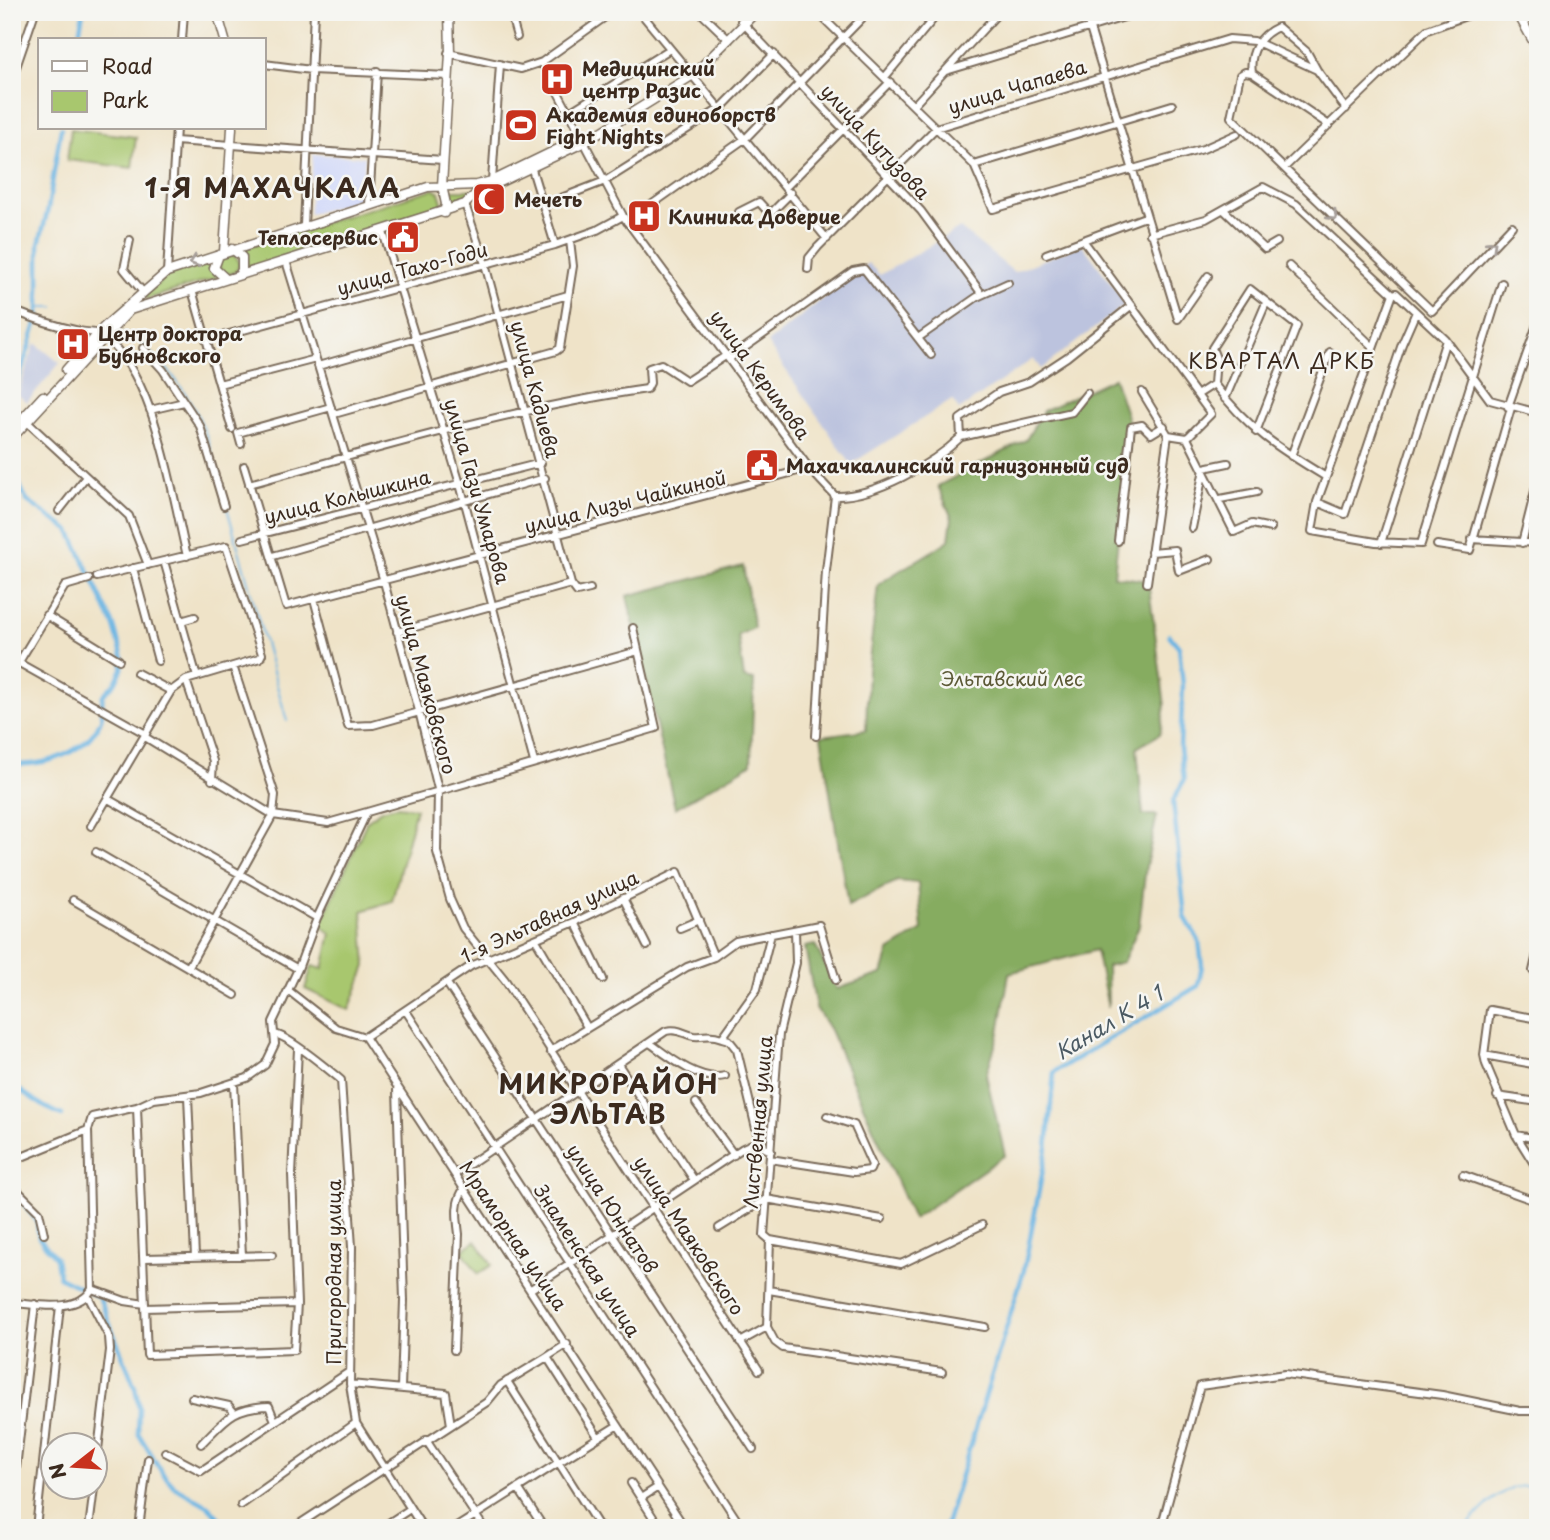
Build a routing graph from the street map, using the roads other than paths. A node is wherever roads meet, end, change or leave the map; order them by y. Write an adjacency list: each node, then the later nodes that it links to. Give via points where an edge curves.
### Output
1 (35, 12): 48 (street)
2 (184, 12): 27 (street)
3 (220, 12): 28 (main road)
4 (314, 12): 39 (street)
5 (469, 12): 22 (street)
6 (510, 12): 26 (street)
7 (612, 12): 36 (street)
8 (640, 12): 32 (street)
9 (700, 12): 29 (street)
10 (748, 12): 23 (main road)
11 (756, 12): 23 (main road)
12 (817, 12): 30 (street)
13 (868, 12): 30 (street, улица Тахо-Годи)
14 (939, 12): 49 (street)
15 (999, 12): 42 (street)
16 (1085, 12): 25 (street)
17 (1141, 12): 25 (street)
18 (1500, 12): 20 (street)
19 (1531, 12): 24 (main road)
20 (1476, 13): 55 (street, via 1427,30)
21 (1516, 13): 33 (main road)
22 (447, 14): 34 (main road)
23 (743, 22): 29 (main road); 35 (street, улица Кутузова)
24 (1538, 26)
25 (1090, 28): 42 (street); 46 (street)
26 (517, 37)
27 (182, 38)
28 (226, 38)
29 (727, 38): 44 (main road)
30 (844, 39): 49 (street); 50 (street, улица Тахо-Годи)
31 (1256, 42): 40 (street); 40 (street, via 1278,27 1307,52); 45 (street, via 1250,60); 46 (street, улица Чапаева, via 1229,39)
32 (670, 49): 44 (street); 56 (street)
33 (1538, 51)
34 (449, 53): 38 (street); 47 (main road)
35 (774, 54): 50 (street, улица Кутузова); 54 (street)
36 (541, 62): 38 (street, via 521,69); 56 (street, улица Керимова)
37 (266, 64): 39 (street)
38 (500, 64): 76 (street)
39 (312, 70): 41 (street); 68 (street)
40 (1317, 70): 55 (street)
41 (377, 71): 47 (street); 69 (street)
42 (946, 71): 52 (street)
43 (1538, 72): 51 (street)
44 (692, 73): 54 (street); 65 (main road)
45 (1252, 73): 58 (street); 73 (street, via 1240,75 1231,117)
46 (1104, 75): 57 (street); 59 (street, улица Чапаева)
47 (448, 76): 70 (main road)
48 (12, 79)
49 (888, 80): 52 (street); 62 (street)
50 (799, 83): 62 (street, улица Кутузова); 64 (street, улица Тахо-Годи)
51 (1538, 83)
52 (914, 105): 59 (street)
53 (1172, 105): 57 (street)
54 (721, 108): 64 (street); 77 (street)
55 (1346, 109): 58 (street)
56 (568, 113): 65 (street, улица Керимова)
57 (1118, 122): 72 (street); 74 (street)
58 (1329, 125): 73 (street)
59 (936, 128): 72 (street); 75 (street, улица Чапаева)
60 (176, 130): 66 (street)
61 (234, 130): 67 (main road)
62 (843, 130): 75 (street, улица Кутузова); 79 (street)
63 (1237, 134): 74 (street)
64 (746, 138): 79 (street); 87 (street, улица Тахо-Годи)
65 (584, 140): 71 (main road); 77 (street, улица Керимова)
66 (175, 141): 67 (street); 104 (street)
67 (233, 147): 68 (street); 98 (main road)
68 (308, 150): 69 (street); 88 (street)
69 (372, 154): 70 (street); 81 (street)
70 (442, 160): 78 (main road)
71 (530, 164): 76 (main road); 80 (main road); 82 (street)
72 (974, 165): 74 (street, via 993,209)
73 (1283, 168): 89 (street, one-way to 89, via 1432,311)
74 (1132, 170): 86 (street)
75 (889, 177): 92 (street, улица Чапаева); 112 (street, улица Кутузова, via 921,211)
76 (492, 181): 78 (main road)
77 (605, 181): 82 (street); 87 (street, улица Керимова)
78 (440, 186): 81 (main road); 85 (main road)
79 (788, 190): 84 (street, via 770,214 759,202); 92 (street)
80 (465, 204): 85 (main road); 101 (street, улица Кадиева)
81 (369, 205): 88 (main road)
82 (543, 205): 97 (street)
83 (1225, 211): 91 (street); 96 (street, via 1265,248); 114 (street, via 1258,190 1268,189 1296,204)
84 (739, 212)
85 (444, 213): 90 (main road)
86 (1145, 216): 91 (street); 95 (street)
87 (625, 219): 94 (street, улица Тахо-Годи); 133 (street, улица Керимова)
88 (304, 225): 98 (main road)
89 (1511, 226)
90 (383, 232): 100 (main road); 110 (street, улица Гази Умарова)
91 (1150, 234): 106 (street, via 1178,318)
92 (827, 239): 103 (street, улица Чапаева, via 810,258)
93 (130, 240): 113 (street, via 124,270)
94 (570, 240): 97 (street, улица Тахо-Годи); 115 (street, via 573,266)
95 (1083, 240): 99 (street); 117 (street)
96 (1277, 242)
97 (555, 244): 101 (street, улица Тахо-Годи)
98 (227, 251): 104 (main road, one-way to 104); 105 (main road, via 242,257); 107 (main road, via 216,257 214,268)
99 (1046, 254)
100 (286, 261): 105 (main road); 121 (street, улица Маяковского)
101 (485, 264): 110 (street, улица Тахо-Годи); 122 (street, улица Кадиева)
102 (1289, 266): 129 (street)
103 (808, 269)
104 (167, 272): 113 (main road)
105 (239, 275): 107 (main road)
106 (1208, 276)
107 (228, 279): 111 (main road)
108 (1008, 283): 126 (street, via 978,297)
109 (1502, 283): 136 (street)
110 (401, 288): 121 (street, улица Тахо-Годи); 125 (street, улица Гази Умарова)
111 (192, 290): 118 (main road); 127 (street)
112 (979, 290)
113 (142, 291): 118 (main road)
114 (1394, 294): 120 (street); 129 (street)
115 (568, 295): 122 (street); 135 (street, via 560,348)
116 (1266, 303): 138 (street, via 1250,289 1212,348); 143 (street); 155 (street, via 1297,327)
117 (1132, 305): 142 (street); 157 (street, via 1029,382 999,392 961,419)
118 (128, 308): 124 (main road)
119 (12, 310): 124 (street)
120 (1416, 312): 128 (street); 177 (street, via 1345,514)
121 (303, 314): 127 (street, улица Тахо-Годи); 134 (street, улица Маяковского)
122 (499, 314): 125 (street); 135 (street, улица Кадиева)
123 (1538, 323): 145 (street)
124 (100, 335): 146 (street, via 135,373); 150 (main road)
125 (417, 337): 134 (street); 139 (street, улица Гази Умарова)
126 (918, 338): 132 (street); 133 (street, via 867,270 859,269)
127 (207, 340): 137 (street)
128 (1446, 340): 136 (street); 190 (street)
129 (1373, 347): 168 (street)
130 (142, 348): 144 (street)
131 (1330, 352): 161 (street)
132 (930, 355)
133 (729, 357): 148 (street, via 687,381 656,363 649,368 647,389 589,397); 166 (street, улица Керимова)
134 (317, 362): 137 (street); 147 (street, улица Маяковского)
135 (513, 364): 139 (street); 148 (street, улица Кадиева)
136 (1473, 376): 145 (street, via 1490,400); 190 (street, via 1420,544)
137 (219, 384): 153 (street)
138 (1214, 384): 142 (street); 143 (street)
139 (430, 386): 147 (street); 154 (street, улица Гази Умарова)
140 (1142, 392): 151 (street)
141 (1087, 393): 157 (street, via 1072,412)
142 (1197, 395): 159 (street, via 1211,414)
143 (1225, 398): 155 (street)
144 (184, 402): 146 (street); 179 (street, via 200,426)
145 (1509, 408): 149 (street); 187 (street)
146 (150, 410): 196 (street)
147 (332, 411): 153 (street); 162 (street, улица Маяковского)
148 (527, 413): 154 (street); 163 (street, улица Кадиева)
149 (1538, 413)
150 (26, 420): 152 (main road); 158 (main road); 169 (street)
151 (1164, 426): 156 (street); 189 (street, via 1151,434 1142,425 1131,426)
152 (12, 430)
153 (235, 431): 160 (street)
154 (443, 431): 162 (street); 173 (street, улица Гази Умарова)
155 (1256, 432): 161 (street)
156 (1168, 435): 159 (street); 194 (street)
157 (961, 437): 175 (street, via 899,478 850,496)
158 (12, 438)
159 (1187, 438): 167 (street)
160 (241, 444)
161 (1291, 456): 168 (street)
162 (347, 457): 172 (street); 180 (street, улица Маяковского)
163 (541, 463): 170 (street, улица Кадиева); 173 (street, улица Колышкина)
164 (1228, 463): 167 (street)
165 (244, 466): 172 (street)
166 (809, 468): 175 (street, улица Керимова); 185 (street, улица Лизы Чайкиной)
167 (1204, 468): 176 (street); 182 (street)
168 (1326, 477): 177 (street)
169 (85, 478): 181 (street); 200 (street, via 129,516)
170 (545, 478): 178 (street); 185 (street, улица Кадиева)
171 (1538, 479): 191 (street)
172 (249, 484): 186 (street)
173 (460, 484): 178 (street, улица Гази Умарова); 180 (street, улица Колышкина)
174 (1257, 492): 176 (street)
175 (835, 496): 227 (street)
176 (1220, 499): 183 (street, via 1234,532 1252,524)
177 (1317, 502): 190 (street, via 1312,531)
178 (465, 503): 184 (street); 195 (street, улица Гази Умарова)
179 (224, 506)
180 (361, 508): 184 (street, улица Маяковского); 186 (street, улица Колышкина)
181 (59, 511)
182 (1192, 528)
183 (1271, 528)
184 (368, 529): 197 (street); 203 (street, улица Маяковского)
185 (558, 532): 195 (street, улица Лизы Чайкиной); 206 (street, улица Кадиева)
186 (265, 534): 188 (street, улица Колышкина); 197 (street)
187 (1472, 539): 191 (street); 193 (street, via 1470,550)
188 (242, 540)
189 (1118, 541)
190 (1381, 543)
191 (1522, 543): 192 (street)
192 (1538, 543)
193 (1437, 545)
194 (1151, 552): 198 (street, via 1175,550 1179,571); 205 (street)
195 (481, 555): 203 (street, улица Лизы Чайкиной); 209 (street, улица Гази Умарова)
196 (187, 556): 199 (street); 219 (street, via 227,547 262,654)
197 (273, 556): 208 (street, улица Лизы Чайкиной, via 286,606)
198 (1210, 559)
199 (164, 561): 200 (street); 212 (street)
200 (148, 565): 201 (street)
201 (134, 568): 202 (street); 218 (street)
202 (97, 577)
203 (383, 578): 208 (street, улица Лизы Чайкиной); 214 (street, улица Маяковского)
204 (89, 579): 210 (street, via 65,586)
205 (1147, 583)
206 (571, 584): 207 (street, via 578,592); 209 (street)
207 (590, 589)
208 (314, 599): 225 (street, via 347,725 373,725)
209 (495, 606): 214 (street); 223 (street, улица Гази Умарова)
210 (46, 615): 216 (street); 217 (street)
211 (195, 617): 212 (street)
212 (181, 621): 221 (street)
213 (633, 628): 215 (street)
214 (397, 632): 225 (street, улица Маяковского)
215 (638, 651): 223 (street); 228 (street, via 656,728)
216 (16, 660): 226 (street)
217 (119, 660)
218 (158, 661)
219 (233, 666): 221 (street); 233 (street, via 275,795)
220 (137, 673): 224 (street)
221 (197, 677): 222 (street)
222 (186, 680): 224 (street); 229 (street, via 213,761)
223 (516, 685): 225 (street); 228 (street, улица Гази Умарова)
224 (171, 691): 226 (street)
225 (419, 711): 230 (street, улица Маяковского)
226 (146, 736): 229 (street); 231 (street)
227 (816, 736)
228 (534, 762): 230 (street)
229 (212, 780): 233 (street)
230 (438, 789): 232 (street); 250 (street, улица Маяковского, via 437,852 450,899 463,928)
231 (108, 799): 234 (street); 236 (street)
232 (367, 812): 233 (street, via 328,823); 239 (street)
233 (273, 815): 236 (street)
234 (91, 826)
235 (96, 852): 240 (street)
236 (240, 874): 239 (street); 240 (street)
237 (623, 898): 241 (street, 1-я Эльтавная улица, via 678,872); 242 (street, 1-я Эльтавная улица); 247 (street)
238 (73, 900): 251 (street)
239 (317, 918): 252 (street)
240 (214, 920): 251 (street); 252 (street)
241 (699, 920): 243 (street); 249 (street)
242 (575, 922): 246 (street, 1-я Эльтавная улица); 254 (street)
243 (680, 928)
244 (795, 930): 245 (street); 255 (street, via 819,925); 288 (street, Лиственная улица, via 796,963 779,1034)
245 (771, 934): 249 (street, via 736,941); 264 (street, via 757,989)
246 (536, 940): 250 (street, 1-я Эльтавная улица); 261 (street)
247 (647, 946)
248 (1538, 950): 253 (street, via 1533,971)
249 (714, 957): 261 (street, via 687,967)
250 (488, 961): 256 (street, 1-я Эльтавная улица, via 471,966); 267 (street, улица Маяковского)
251 (189, 967): 258 (street)
252 (298, 969): 257 (street)
253 (1538, 972)
254 (603, 979)
255 (836, 980)
256 (447, 985): 259 (street, 1-я Эльтавная улица); 281 (street, улица Юннатов)
257 (289, 991): 262 (street, via 273,1022); 263 (street, via 336,1028)
258 (235, 995)
259 (406, 1012): 263 (street, 1-я Эльтавная улица); 286 (street, Знаменская улица)
260 (1538, 1019): 268 (street, via 1490,1010)
261 (587, 1027): 267 (street)
262 (274, 1034): 266 (street, Пригородная улица, via 292,1041); 272 (street, via 275,1044 265,1065)
263 (365, 1037): 273 (street, Мраморная улица)
264 (722, 1038): 265 (street, via 707,1033 697,1037 673,1029); 285 (street, via 737,1050)
265 (650, 1043): 269 (street); 271 (street, via 697,1073 709,1078)
266 (298, 1049): 315 (street, via 292,1175); 325 (street, Пригородная улица, via 341,1080 344,1092 352,1279)
267 (550, 1051): 274 (street, улица Маяковского)
268 (1484, 1055): 270 (street); 275 (street)
269 (618, 1064): 274 (street); 293 (street)
270 (1538, 1065)
271 (726, 1076)
272 (234, 1083): 276 (street); 305 (street)
273 (397, 1087): 291 (street, Мраморная улица); 329 (street, via 404,1300)
274 (576, 1091): 281 (street); 298 (street, улица Маяковского)
275 (1497, 1096): 277 (street); 283 (street)
276 (188, 1097): 279 (street, via 154,1099); 307 (street)
277 (1538, 1102)
278 (696, 1103): 287 (street)
279 (137, 1107): 282 (street, via 96,1114 89,1121); 308 (street)
280 (827, 1116): 288 (street, via 855,1125 872,1164 870,1170 854,1172)
281 (536, 1120): 286 (street); 303 (street, улица Юннатов)
282 (89, 1130): 289 (street); 311 (street)
283 (1516, 1135): 284 (street); 290 (street)
284 (1538, 1139)
285 (760, 1144): 287 (street); 288 (street)
286 (496, 1147): 291 (street); 309 (street, Знаменская улица)
287 (734, 1155): 293 (street)
288 (771, 1155): 296 (street, Лиственная улица)
289 (12, 1161)
290 (1538, 1170)
291 (455, 1174): 294 (street, Мраморная улица)
292 (1464, 1175): 297 (street)
293 (694, 1180): 298 (street)
294 (465, 1188): 310 (street, Мраморная улица); 322 (street, via 457,1215)
295 (13, 1190): 302 (street, via 39,1212)
296 (766, 1199): 299 (street); 301 (street); 304 (street, Лиственная улица, via 764,1235)
297 (1538, 1202)
298 (654, 1206): 303 (street); 320 (street, улица Маяковского)
299 (882, 1219)
300 (982, 1225): 304 (street, via 901,1264)
301 (719, 1228)
302 (44, 1234)
303 (611, 1235): 309 (street); 341 (street, улица Юннатов)
304 (770, 1240): 312 (street, Лиственная улица)
305 (242, 1255): 306 (street); 307 (street)
306 (272, 1255)
307 (195, 1257): 308 (street)
308 (145, 1258): 317 (street)
309 (570, 1262): 310 (street); 368 (street, Знаменская улица)
310 (531, 1289): 321 (street, Мраморная улица)
311 (91, 1290): 316 (street); 317 (street); 337 (street, via 110,1350)
312 (769, 1290): 318 (street, Лиственная улица); 319 (street)
313 (12, 1303): 314 (street)
314 (35, 1304): 316 (street); 351 (street)
315 (297, 1304): 317 (street); 317 (street, via 294,1350 147,1355)
316 (60, 1306): 355 (street)
317 (145, 1306)
318 (767, 1327): 320 (street); 326 (street, via 783,1348)
319 (985, 1327)
320 (740, 1342): 324 (street, улица Маяковского)
321 (567, 1344): 323 (street); 336 (street, Мраморная улица)
322 (454, 1350)
323 (547, 1357): 327 (street); 338 (street)
324 (760, 1370)
325 (349, 1372): 328 (street, Пригородная улица); 333 (street)
326 (942, 1372)
327 (507, 1381): 335 (street, via 487,1402); 344 (street)
328 (350, 1384): 329 (street); 334 (street, Пригородная улица)
329 (401, 1388): 335 (street, via 446,1393)
330 (192, 1398): 331 (street, via 229,1406)
331 (233, 1411): 333 (street, via 269,1406); 340 (street)
332 (1538, 1411): 369 (street, via 1520,1412 1442,1395 1285,1374 1200,1386)
333 (275, 1421): 342 (street, via 201,1471)
334 (356, 1423): 345 (street, Пригородная улица); 352 (street)
335 (451, 1425): 339 (street)
336 (618, 1425): 338 (street); 348 (street, Мраморная улица)
337 (100, 1432)
338 (598, 1437): 344 (street)
339 (426, 1440): 345 (street); 354 (street)
340 (201, 1444)
341 (753, 1449)
342 (165, 1452)
343 (148, 1459): 358 (street)
344 (557, 1463): 347 (street); 365 (street)
345 (384, 1469): 353 (street, Пригородная улица); 359 (street)
346 (631, 1482): 349 (street)
347 (518, 1488): 354 (street); 364 (street)
348 (658, 1488): 349 (street); 367 (street, Мраморная улица)
349 (641, 1498): 366 (street)
350 (92, 1502): 357 (street)
351 (12, 1503)
352 (241, 1505)
353 (410, 1509): 360 (street); 361 (street, Пригородная улица)
354 (476, 1515): 362 (street); 363 (street)
355 (36, 1527): 356 (street)
356 (48, 1528)
357 (89, 1528)
358 (139, 1528)
359 (293, 1528)
360 (381, 1528)
361 (423, 1528)
362 (455, 1528)
363 (484, 1528)
364 (544, 1528)
365 (600, 1528)
366 (660, 1528)
367 (685, 1528)
368 (742, 1528)
369 (1161, 1528)

